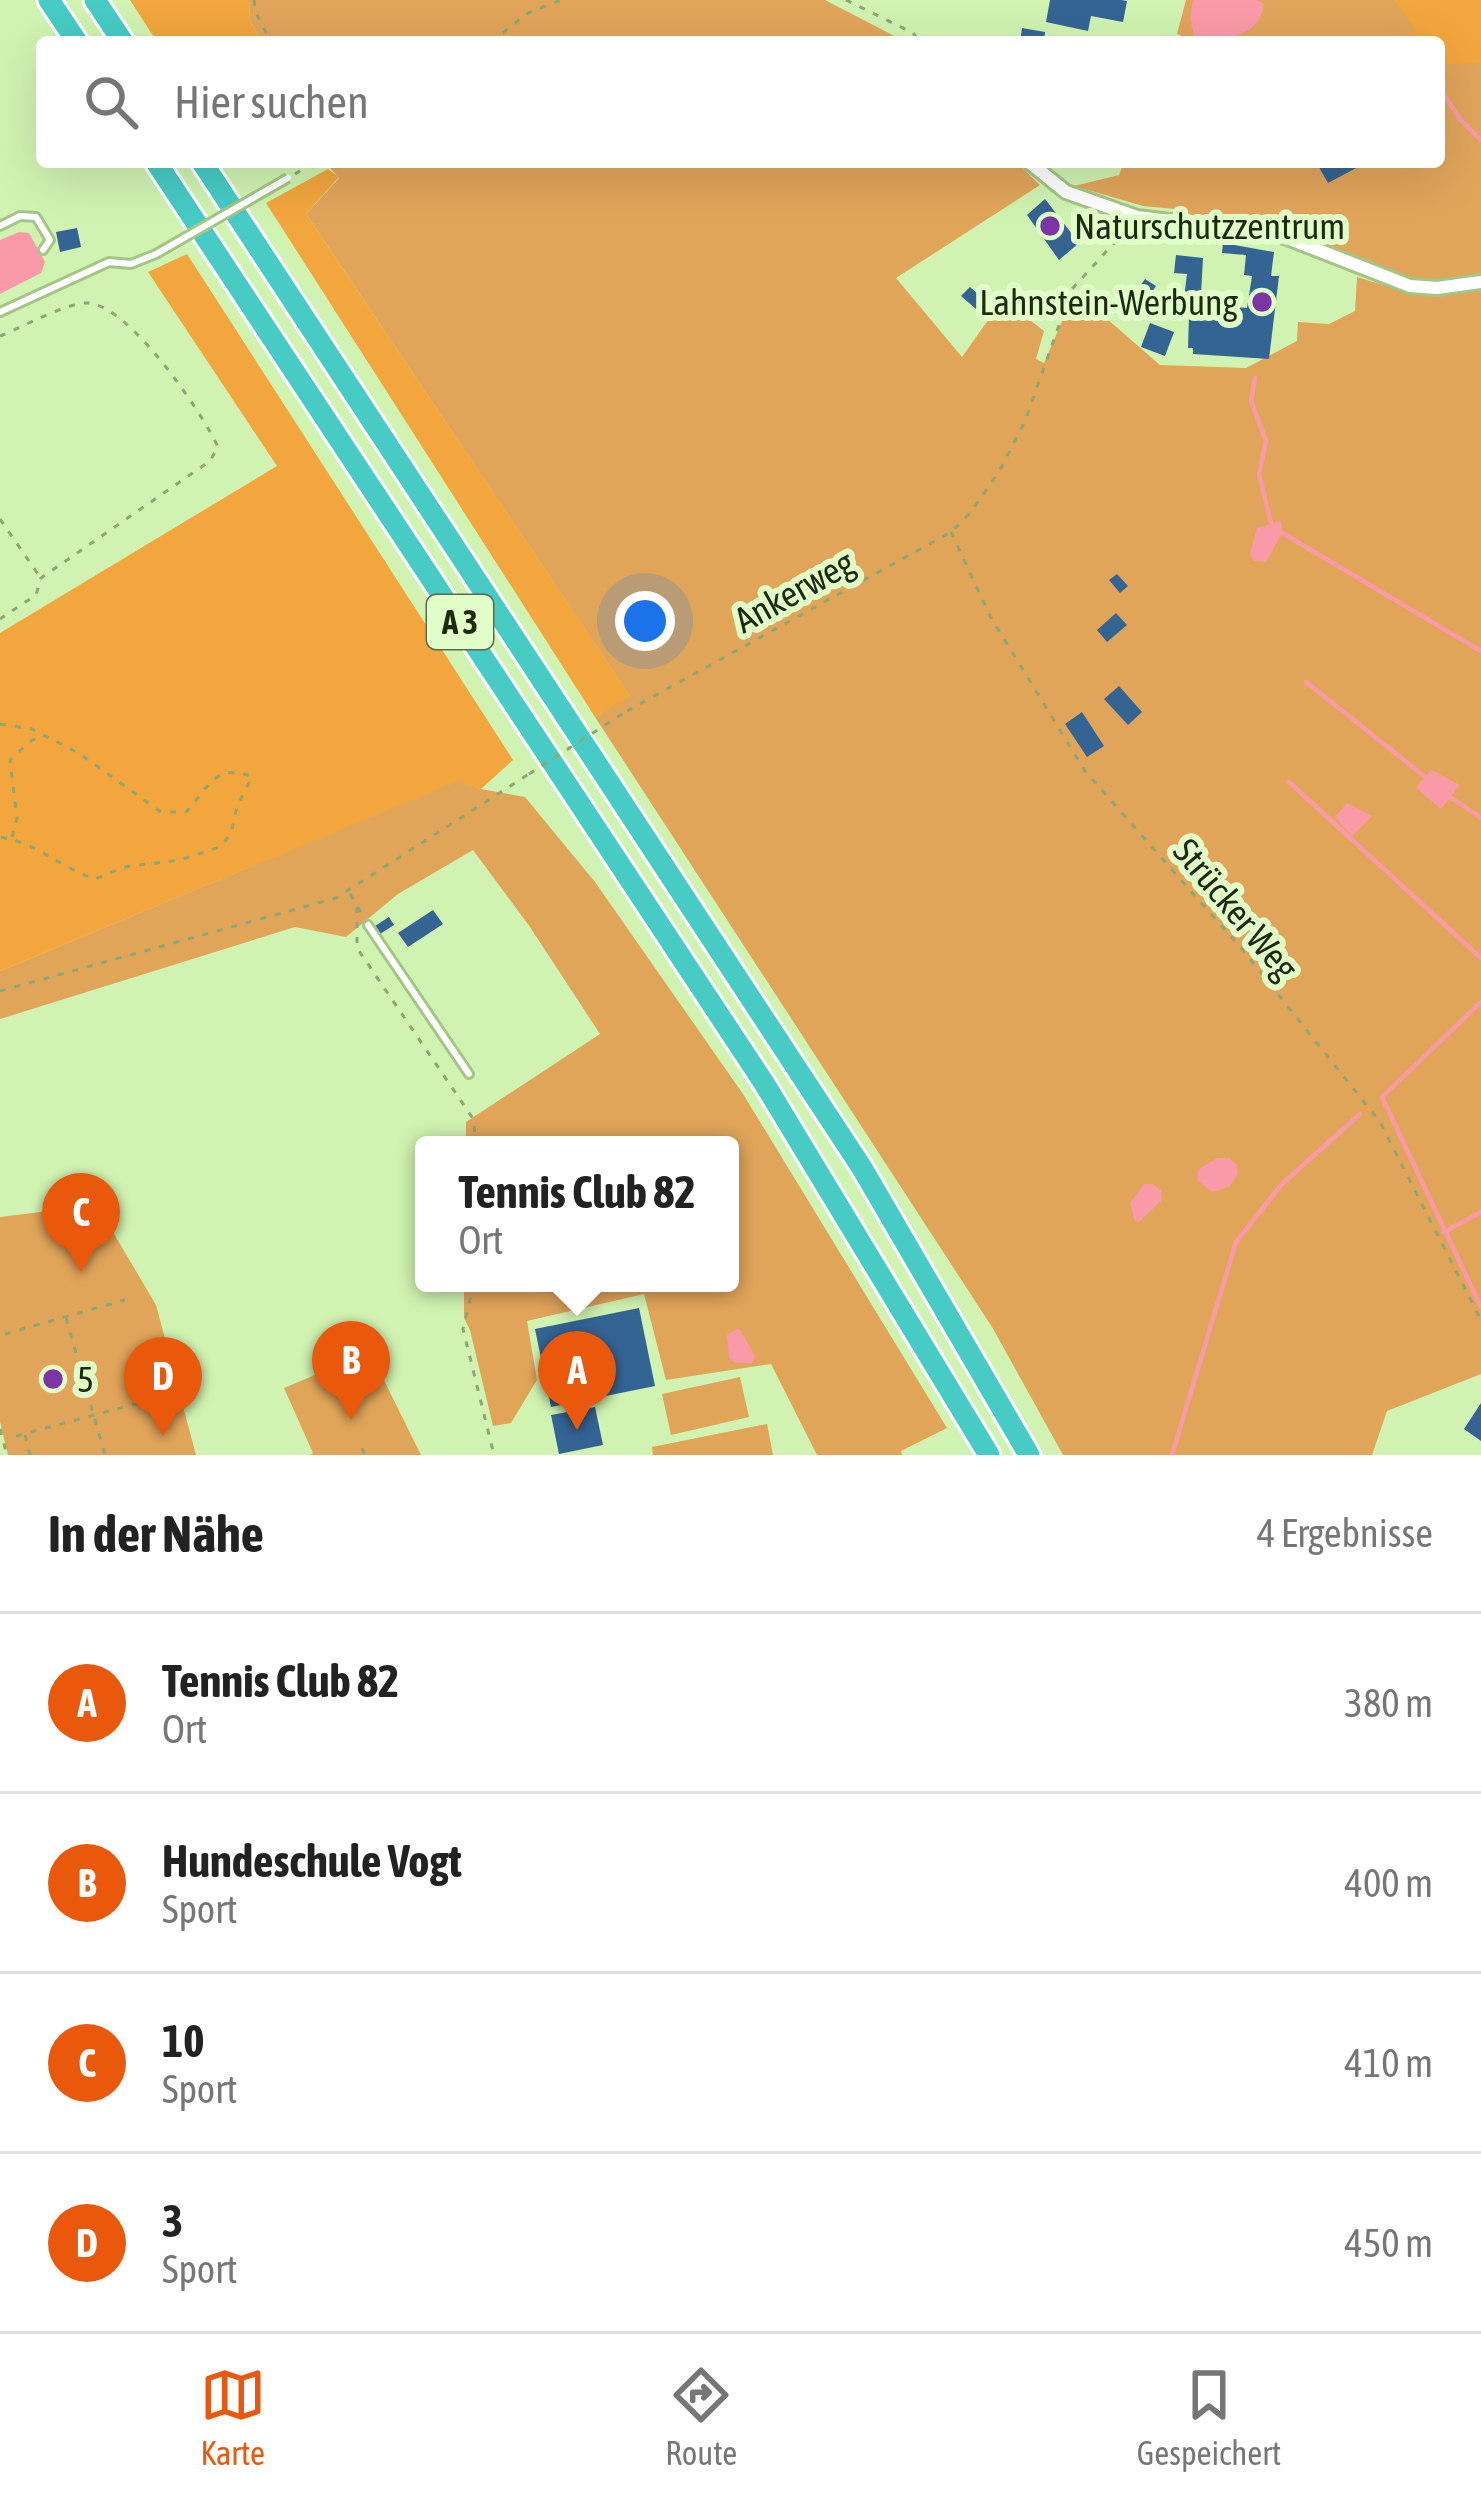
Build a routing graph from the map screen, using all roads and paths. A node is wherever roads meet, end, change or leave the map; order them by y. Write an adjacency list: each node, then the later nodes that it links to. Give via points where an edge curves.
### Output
1 (49, 0): 6 (highway)
2 (95, 0): 7 (highway)
3 (254, 0): 8 (path)
4 (561, 0): 9 (path)
5 (846, 0): 10 (path)
6 (73, 36)
7 (119, 36)
8 (268, 36)
9 (499, 36)
10 (915, 36)
11 (160, 168): 56 (highway, A 3, via 764,1082)
12 (206, 168): 57 (highway, A 3, via 862,1168)
13 (305, 168): 15 (path)
14 (1036, 168): 16 (street, via 1066,192)
15 (289, 178): 20 (lane, bridge, via 156,254 109,262)
16 (1137, 217): 19 (street, via 1277,234 1410,286); 23 (path, Ankerweg, via 1072,289 1025,421)
17 (0, 226): 18 (lane, via 36,217 50,240)
18 (43, 250)
19 (1481, 282)
20 (0, 312)
21 (0, 336): 24 (path, via 80,304 97,305 148,341 218,448)
22 (0, 519): 24 (path)
23 (951, 532): 34 (path, Ankerweg, bridge, via 627,711); 43 (path, Strücker Weg, via 990,616 1085,771 1380,1122)
24 (41, 578): 25 (path, via 36,595)
25 (0, 619)
26 (0, 724): 27 (path)
27 (10, 728): 28 (path); 29 (path)
28 (0, 735)
29 (44, 738): 31 (path, via 19,749); 33 (path, via 161,812 186,812 202,787 225,773 253,778 231,835 181,860 95,879)
30 (0, 770): 31 (path)
31 (10, 770): 33 (path, via 17,818)
32 (0, 837): 33 (path)
33 (11, 839)
34 (349, 893): 35 (path); 37 (path, Ankerweg)
35 (357, 907): 36 (path); 39 (path, via 357,948 474,1120)
36 (368, 925): 38 (lane)
37 (0, 992)
38 (469, 1074)
39 (475, 1136)
40 (472, 1292): 55 (path, via 463,1329)
41 (125, 1300): 42 (path)
42 (66, 1318): 44 (path); 46 (path)
43 (1481, 1320)
44 (5, 1334)
45 (143, 1402): 46 (path)
46 (94, 1415): 48 (path); 53 (path)
47 (0, 1429): 52 (path)
48 (25, 1433): 49 (path); 51 (path)
49 (16, 1436)
50 (362, 1448): 54 (path)
51 (30, 1454)
52 (7, 1455)
53 (105, 1455)
54 (365, 1455)
55 (494, 1455)
56 (988, 1455)
57 (1029, 1455)

